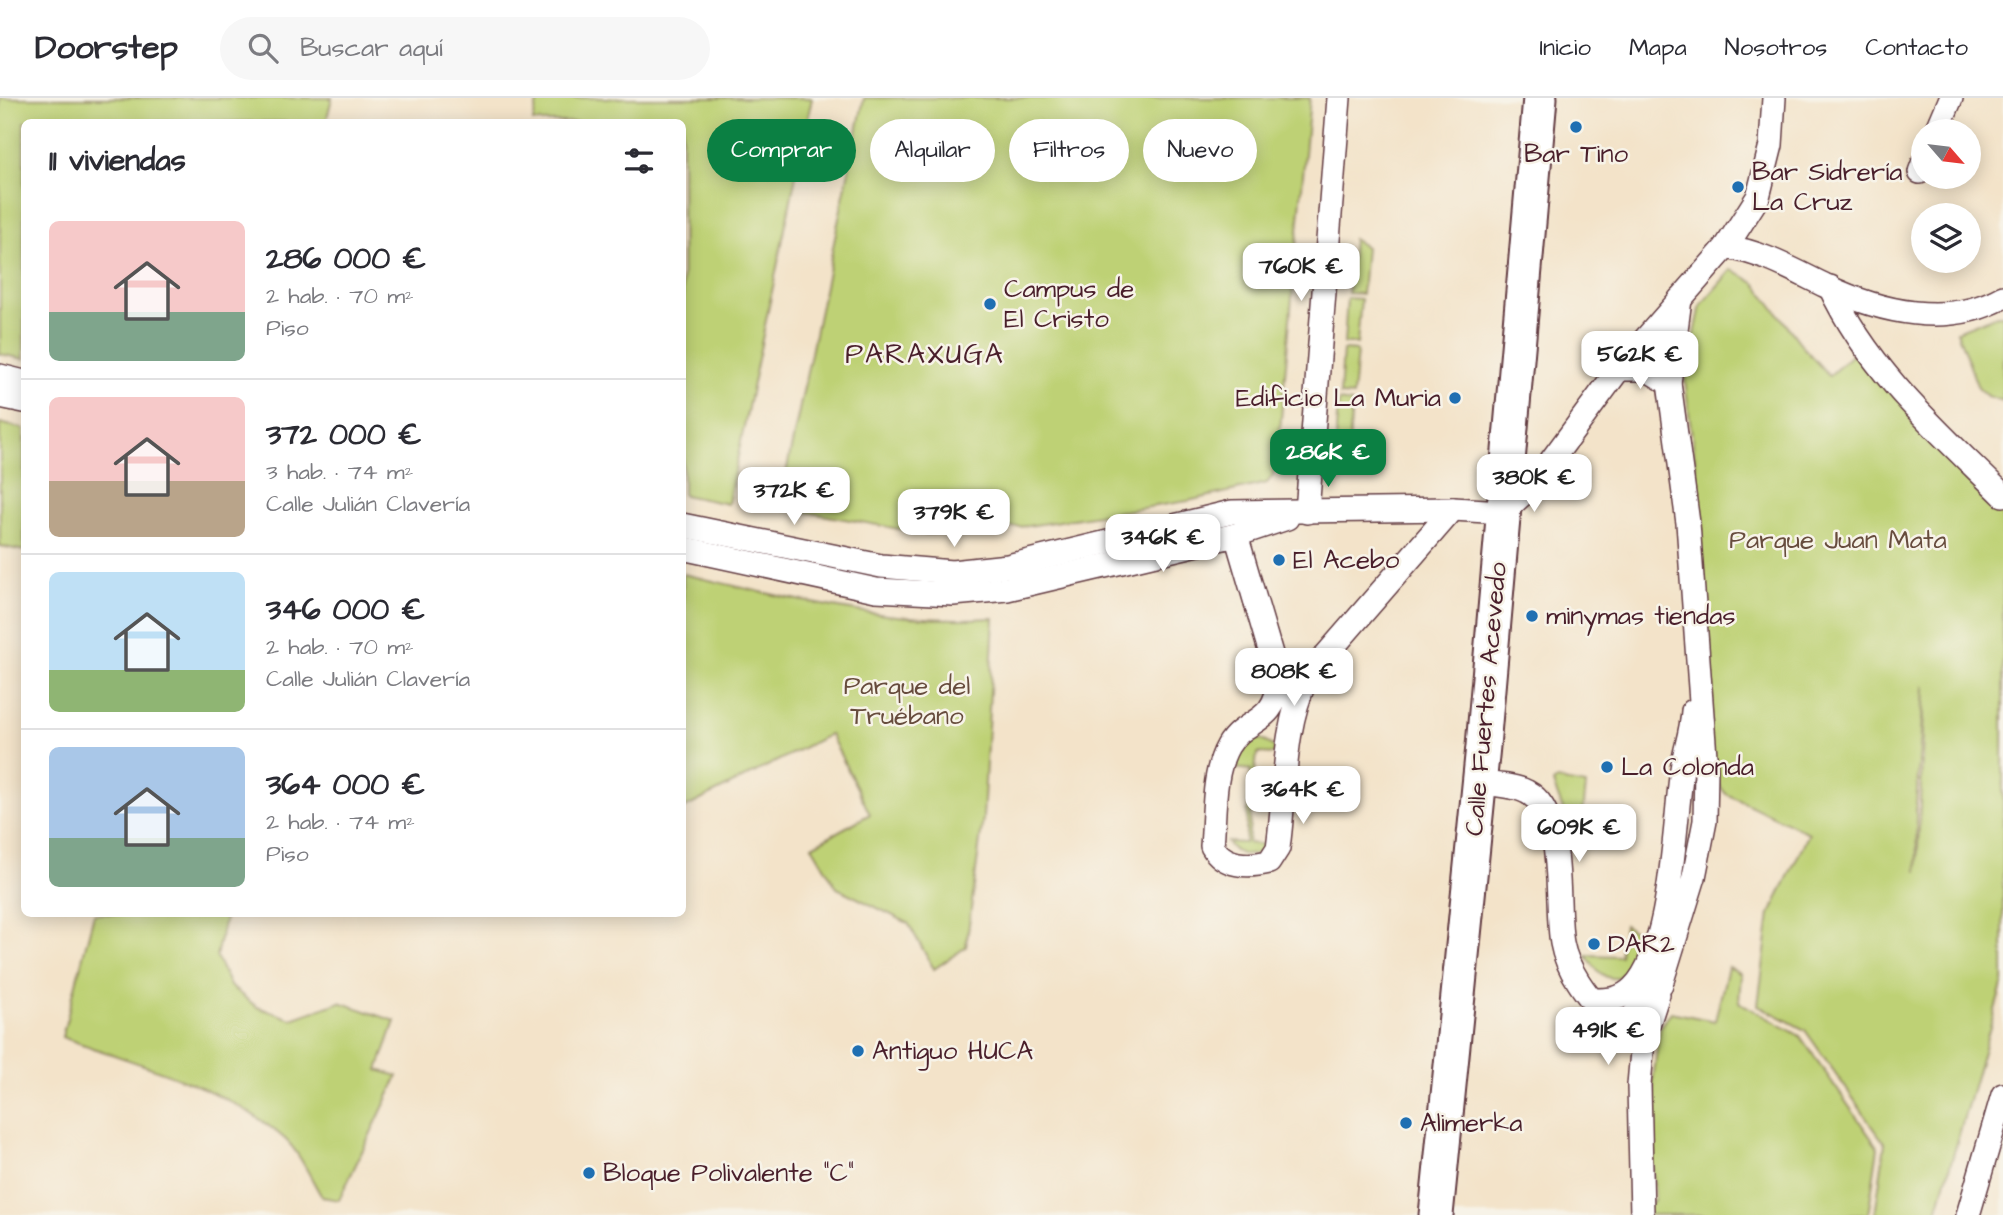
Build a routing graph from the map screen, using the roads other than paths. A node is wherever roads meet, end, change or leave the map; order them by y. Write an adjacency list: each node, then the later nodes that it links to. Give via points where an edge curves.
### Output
1 (1339, 98): 18 (street)
2 (1540, 98): 19 (highway, Calle Fuertes Acevedo)
3 (1774, 98): 6 (street, via 1771,145 1758,197)
4 (1951, 98): 5 (street)
5 (1942, 119)
6 (1726, 247): 7 (street, via 1764,256); 9 (street)
7 (1830, 287): 8 (street, via 1889,308 1939,314 1969,312); 16 (street, via 1843,316 1879,369)
8 (2003, 297)
9 (1680, 299): 10 (street); 13 (street)
10 (1619, 369): 13 (street, via 1646,369); 19 (street, via 1534,484)
11 (0, 376): 12 (street)
12 (21, 381)
13 (1670, 383): 23 (street, via 1688,523)
14 (0, 396): 15 (street)
15 (21, 400)
16 (2003, 495)
17 (1453, 509): 18 (street); 19 (street); 24 (street)
18 (1307, 512): 20 (street, via 1232,512 1008,566 952,572 881,566); 21 (street)
19 (1503, 512): 28 (highway, Calle Fuertes Acevedo)
20 (686, 527)
21 (1236, 535): 22 (street, via 1007,589 953,594 876,590); 25 (street)
22 (686, 549)
23 (1697, 666): 29 (street); 30 (street, via 1706,770)
24 (1307, 677): 25 (street, via 1295,686); 27 (street, via 1296,700)
25 (1278, 678): 26 (street, via 1271,710)
26 (1246, 730): 27 (street, via 1274,732); 27 (street, via 1229,744 1219,768 1213,846 1218,856 1244,864 1269,862 1278,848)
27 (1286, 751)
28 (1480, 783): 32 (street, via 1522,789 1534,796 1543,810 1558,872 1562,945 1574,975); 36 (highway, Calle Fuertes Acevedo)
29 (1676, 818): 30 (street); 32 (street, via 1663,919 1647,967 1633,988 1618,999)
30 (1705, 821): 31 (street, via 1694,877)
31 (1661, 984): 33 (street); 34 (street, via 1643,1040)
32 (1593, 1000): 33 (street)
33 (1618, 1033): 34 (street)
34 (1639, 1085): 37 (street)
35 (2003, 1095): 38 (street)
36 (1436, 1215)
37 (1642, 1215)
38 (1968, 1215)

